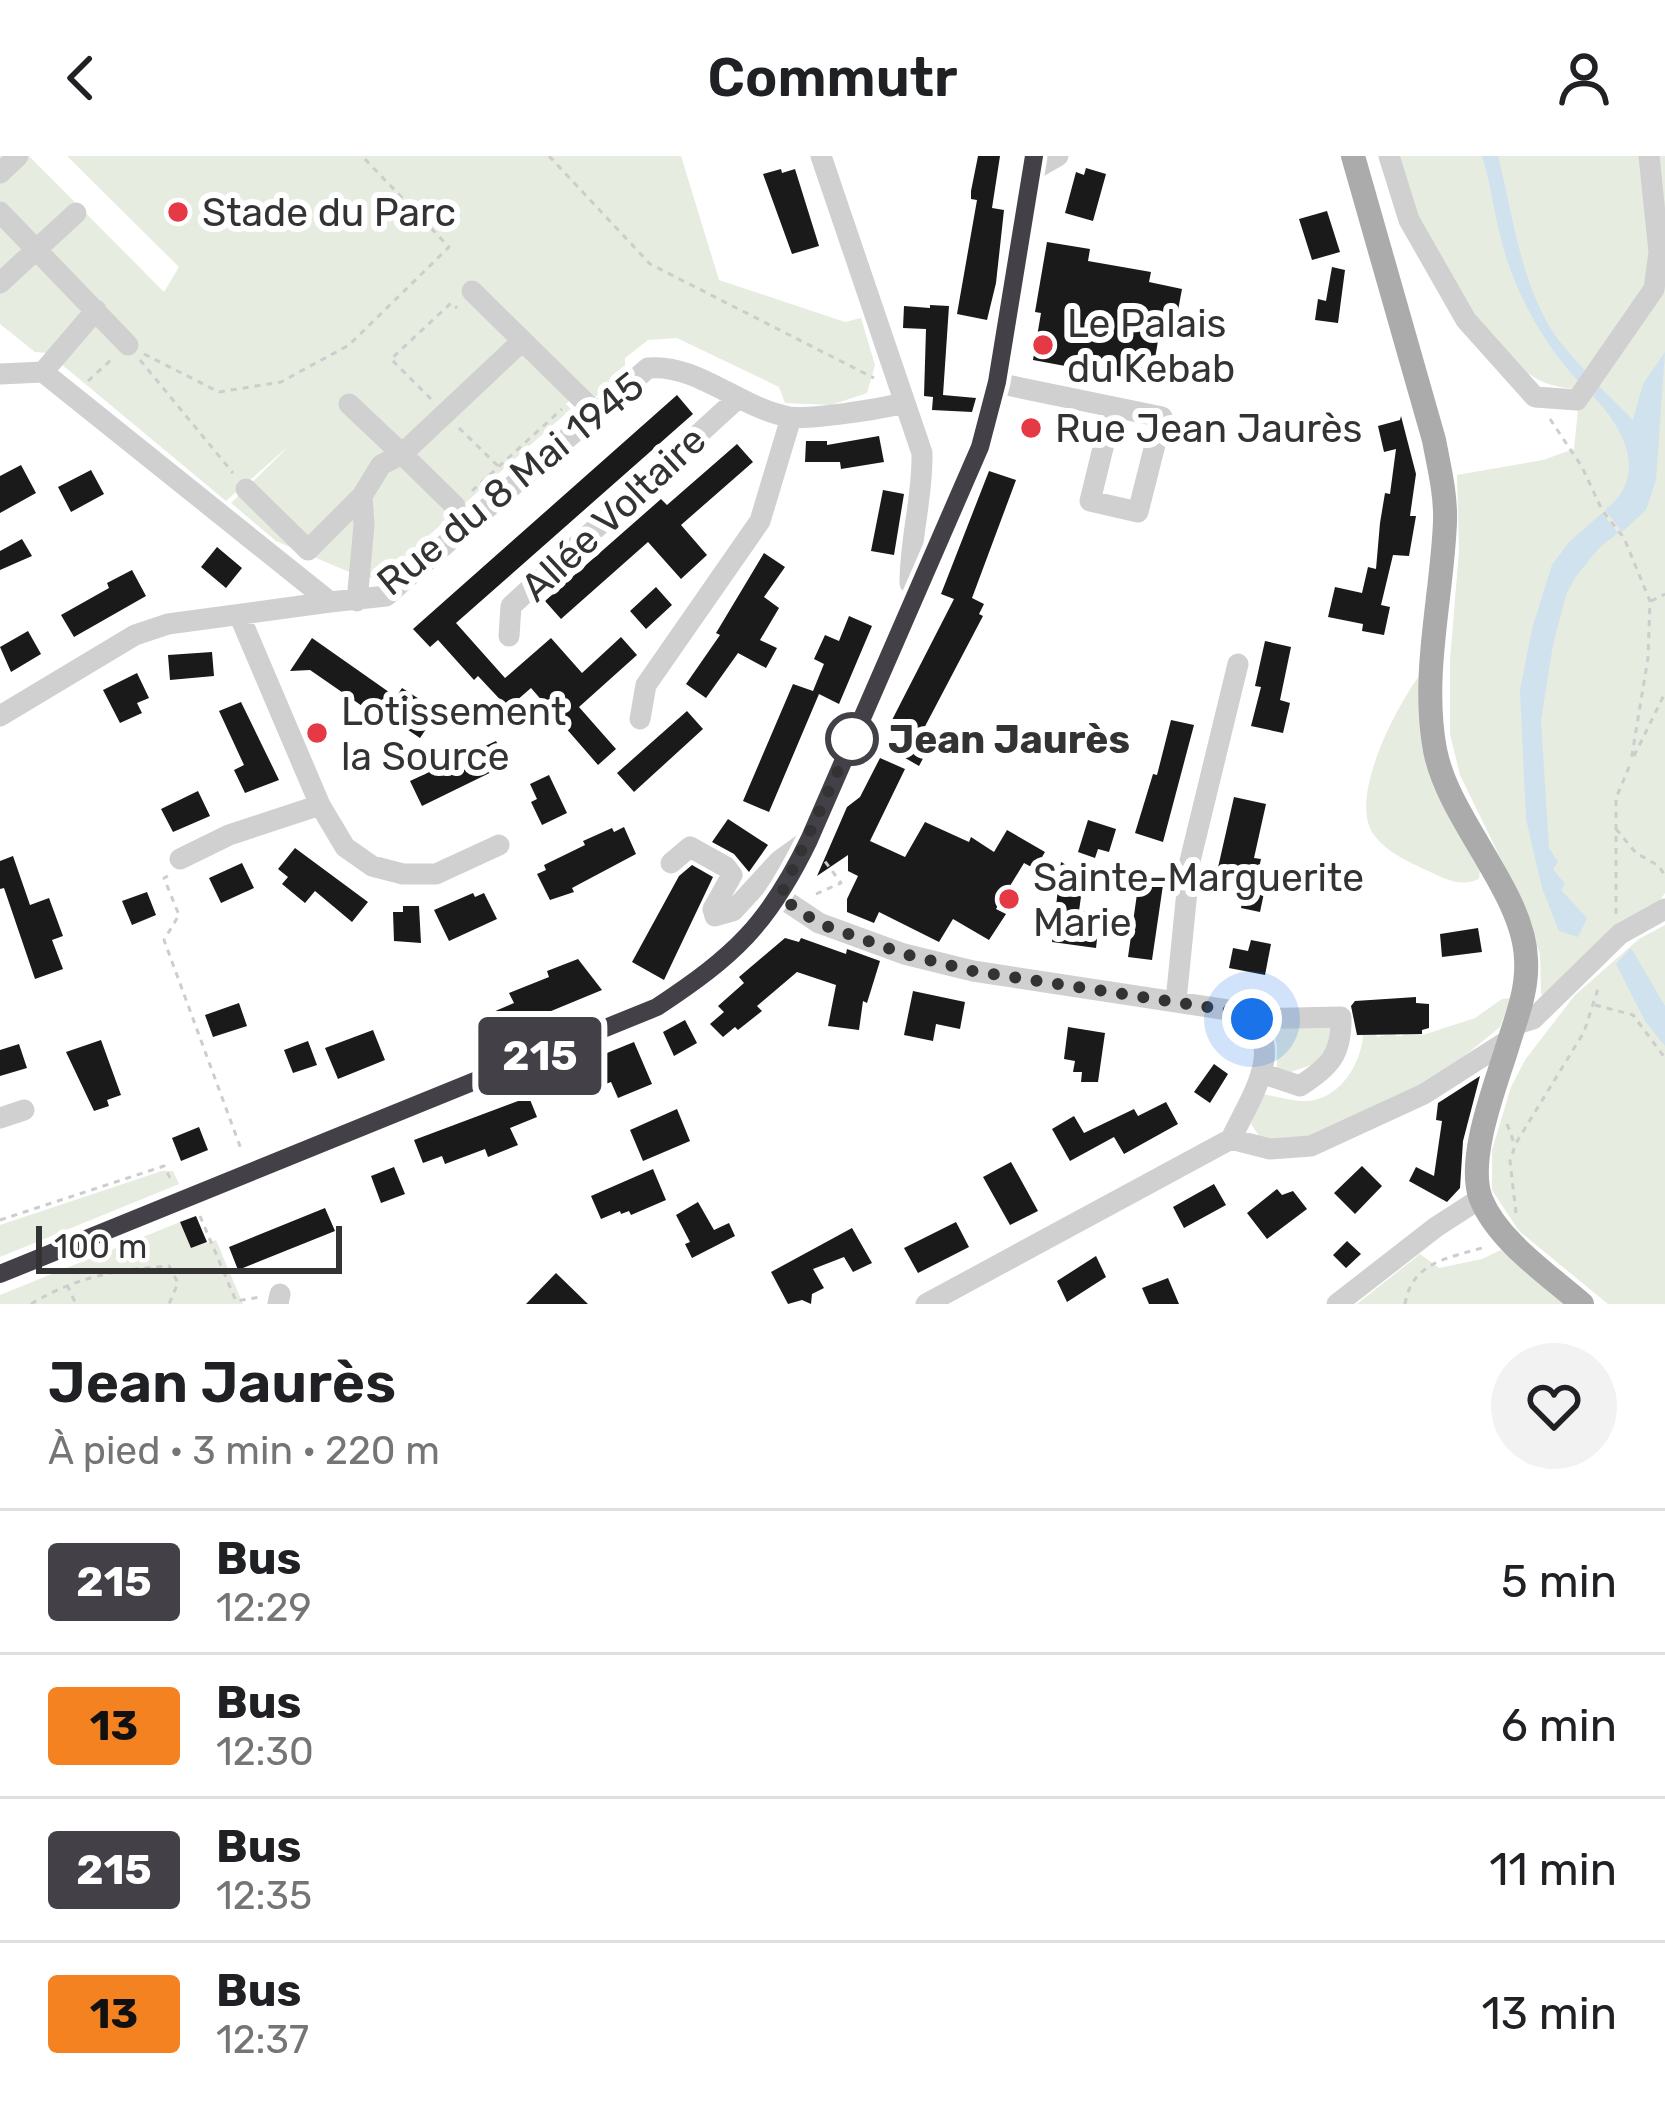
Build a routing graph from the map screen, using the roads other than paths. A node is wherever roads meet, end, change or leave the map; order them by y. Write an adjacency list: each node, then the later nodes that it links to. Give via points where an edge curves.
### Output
1 (18, 156): 8 (street)
2 (821, 156): 21 (street)
3 (1058, 156): 7 (street)
4 (1353, 156): 47 (main road, via 1442,482 1431,715 1448,790 1527,954 1526,991)
5 (1389, 156): 6 (street, via 1409,220 1466,320 1535,397 1577,400 1654,289 1659,252)
6 (1649, 156)
7 (1032, 164): 19 (main road)
8 (0, 173)
9 (0, 212): 11 (street)
10 (76, 213): 11 (street)
11 (37, 250): 12 (street); 14 (street)
12 (0, 283)
13 (472, 291): 15 (street)
14 (96, 310): 16 (street); 17 (street)
15 (522, 341): 24 (street); 26 (street)
16 (128, 345)
17 (43, 372): 18 (street); 32 (street, Rue du 8 Mai 1945)
18 (0, 374)
19 (997, 382): 23 (street); 30 (main road, via 980,447)
20 (737, 399): 24 (street, Rue du 8 Mai 1945, via 668,366 648,368); 25 (street, Rue du 8 Mai 1945); 34 (street, Allée Voltaire, via 511,606)
21 (903, 403): 25 (street, Rue du 8 Mai 1945); 30 (street, via 922,452 910,546 910,583)
22 (349, 404): 26 (street)
23 (1113, 407): 23 (street, via 1162,417 1138,512 1090,502)
24 (596, 413): 31 (street, Rue du 8 Mai 1945, via 386,596)
25 (791, 418): 37 (street, via 760,521 646,685)
26 (402, 454): 28 (street, via 381,465); 29 (street)
27 (246, 489): 28 (street, via 308,550)
28 (362, 496): 31 (street)
29 (454, 506)
30 (920, 591): 40 (main road)
31 (357, 601): 32 (street, Rue du 8 Mai 1945)
32 (330, 602): 33 (street)
33 (240, 617): 36 (street, via 135,635); 38 (street)
34 (509, 636)
35 (1238, 664): 45 (street, via 1190,861)
36 (0, 716)
37 (640, 719)
38 (320, 805): 39 (street, via 345,847 403,874 436,874); 41 (street)
39 (499, 844)
40 (816, 849): 42 (street, via 779,861 733,911 715,916 732,875 726,867 690,847); 43 (main road)
41 (180, 859)
42 (670, 863)
43 (780, 897): 45 (street, via 818,923 904,954); 53 (main road, via 734,952 657,1007 250,1173 182,1190)
44 (1665, 909): 47 (street, via 1620,934)
45 (1176, 1001): 46 (street)
46 (1252, 1019): 48 (street, via 1265,1038); 48 (street, via 1341,1017 1331,1066 1300,1086)
47 (1512, 1032): 51 (street, via 1424,1094 1311,1146 1270,1149); 52 (main road, via 1477,1164)
48 (1261, 1073): 51 (street)
49 (24, 1110): 50 (street)
50 (0, 1118)
51 (1231, 1139): 54 (street)
52 (1480, 1198): 55 (street); 56 (main road)
53 (0, 1274)
54 (926, 1304)
55 (1337, 1304)
56 (1582, 1304)

